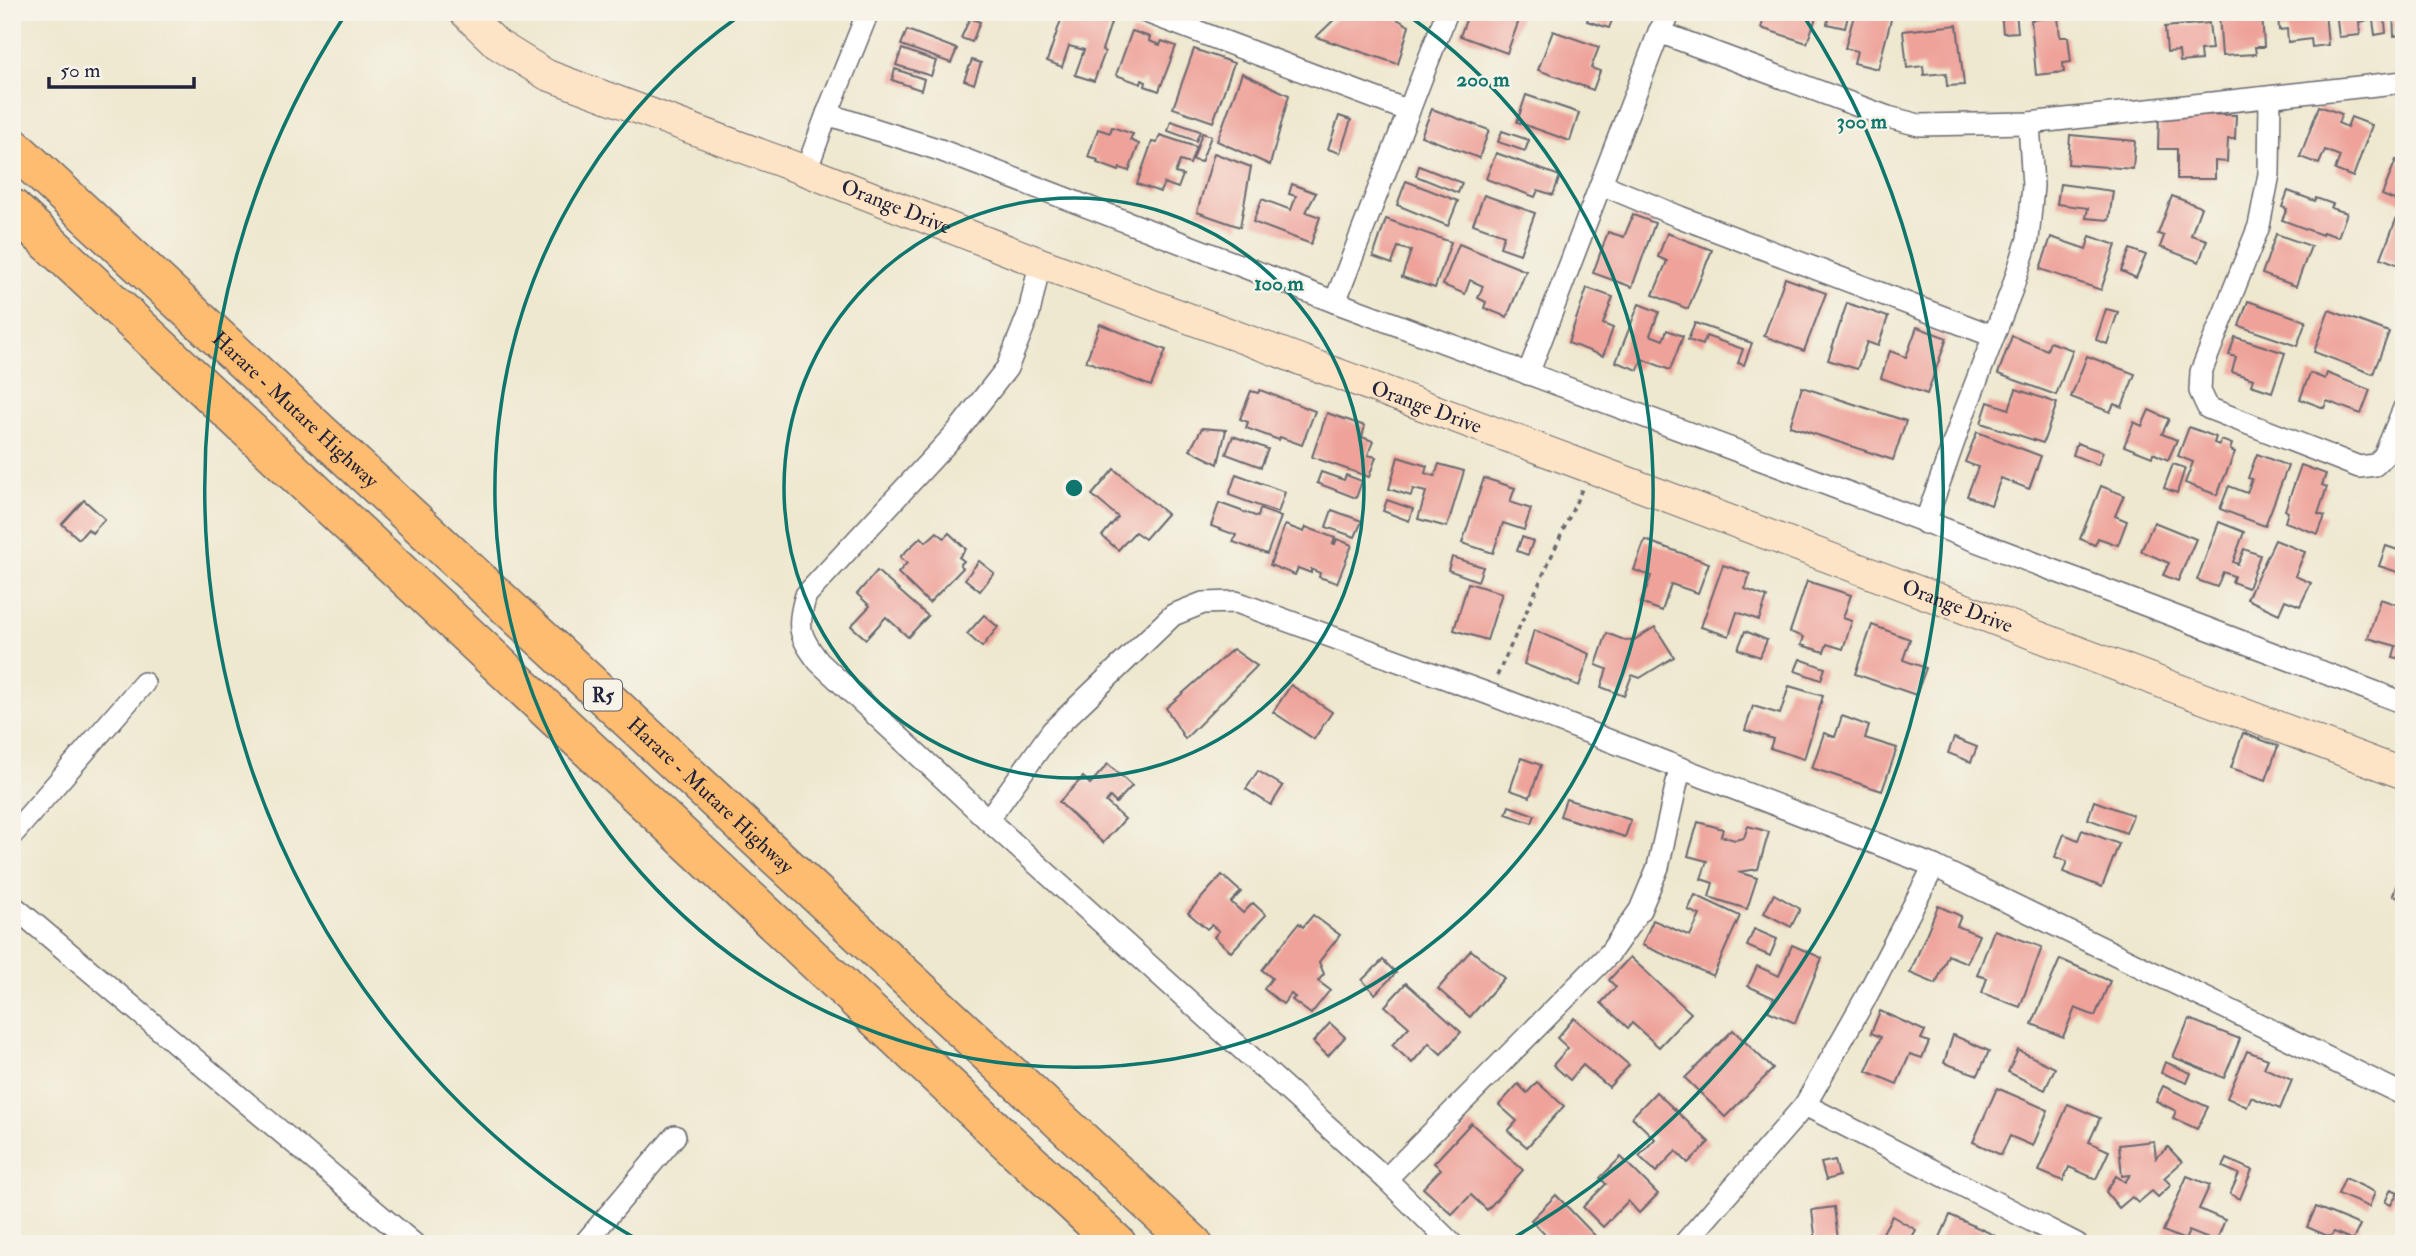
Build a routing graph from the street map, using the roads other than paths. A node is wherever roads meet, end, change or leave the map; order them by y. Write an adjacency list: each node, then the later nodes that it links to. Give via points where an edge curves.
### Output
1 (464, 12): 13 (street, Orange Drive, via 497,44 547,75)
2 (868, 12): 10 (street)
3 (1146, 12): 9 (street)
4 (1447, 12): 9 (street)
5 (1671, 12): 6 (street)
6 (1659, 33): 11 (street, via 1919,125); 14 (street)
7 (2404, 82): 8 (street)
8 (2270, 97): 11 (street); 20 (street, via 2269,174 2259,226 2201,372 2200,391 2208,408 2359,467 2375,465 2384,456)
9 (1409, 111): 17 (street)
10 (827, 114): 13 (street); 17 (street, via 940,150)
11 (2029, 123): 18 (street, via 2033,186 2028,239)
12 (12, 146): 37 (highway, Harare - Mutare Highway / R5)
13 (806, 171): 16 (street, Orange Drive)
14 (1601, 184): 18 (street); 19 (street)
15 (12, 208): 36 (highway, R5)
16 (1040, 263): 25 (street, Orange Drive); 26 (street, via 1029,313 1007,368 957,432 806,595 800,615 802,641 819,662)
17 (1335, 302): 19 (street)
18 (1993, 336): 21 (street)
19 (1528, 374): 21 (street)
20 (2404, 408)
21 (1925, 523): 23 (street)
22 (144, 683): 27 (street)
23 (2404, 703)
24 (1680, 769): 26 (street, via 1236,602 1203,603 1173,615 1052,732); 28 (street); 33 (street, via 1658,867 1640,911 1609,954)
25 (2404, 774)
26 (988, 820): 33 (street)
27 (12, 835)
28 (1934, 866): 30 (street); 31 (street)
29 (12, 905): 34 (street)
30 (2404, 1095)
31 (1805, 1105): 39 (street); 40 (street)
32 (675, 1136): 35 (street)
33 (1386, 1179): 38 (street)
34 (414, 1244)
35 (584, 1244)
36 (1117, 1244)
37 (1193, 1244)
38 (1452, 1244)
39 (1684, 1244)
40 (2077, 1244)

